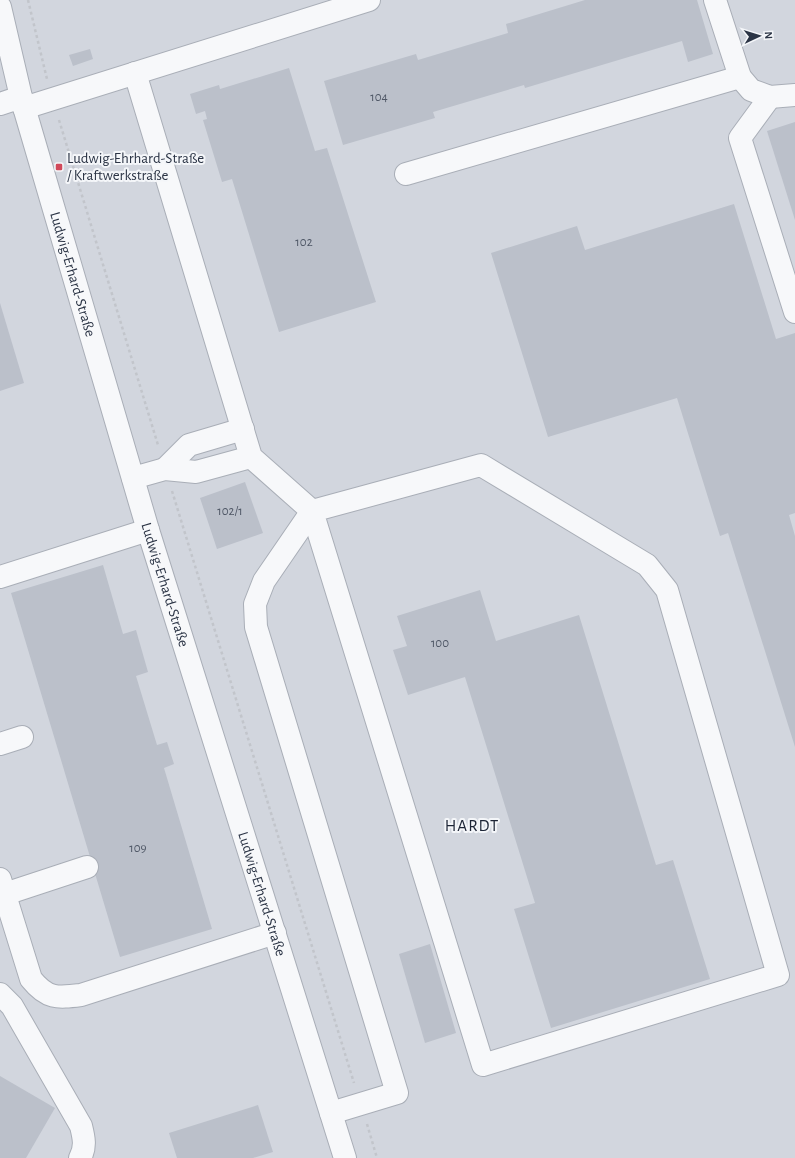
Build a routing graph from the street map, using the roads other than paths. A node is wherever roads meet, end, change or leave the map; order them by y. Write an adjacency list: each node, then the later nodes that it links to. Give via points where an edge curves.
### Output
1 (369, 0): 4 (street)
2 (715, 0): 5 (street)
3 (0, 7): 8 (street, Ludwig-Erhard-Straße)
4 (135, 73): 8 (street, via 52,99); 12 (street)
5 (740, 77): 7 (street, via 751,90); 10 (street)
6 (795, 95): 7 (street)
7 (770, 97): 11 (street, via 740,138)
8 (22, 102): 9 (street); 15 (street, Ludwig-Erhard-Straße)
9 (0, 104)
10 (406, 174)
11 (795, 312)
12 (243, 429): 13 (street); 14 (street, via 189,445)
13 (251, 458): 14 (street, via 196,472); 16 (street)
14 (165, 469): 15 (street)
15 (133, 478): 17 (street, Ludwig-Erhard-Straße)
16 (312, 511): 16 (street, via 481,465 647,565 667,590 778,975 483,1065); 25 (street, via 264,581 255,604 256,627 398,1093)
17 (148, 530): 18 (street); 23 (street, Ludwig-Erhard-Straße)
18 (0, 577)
19 (22, 737): 20 (street)
20 (0, 744)
21 (87, 867): 22 (street)
22 (2, 886): 23 (street, via 31,979 39,989 52,997 81,995)
23 (275, 933): 25 (street, Ludwig-Erhard-Straße)
24 (0, 994): 26 (street, via 12,1006 81,1126 84,1140)
25 (331, 1113): 27 (street, Ludwig-Erhard-Straße)
26 (80, 1158)
27 (345, 1158)

